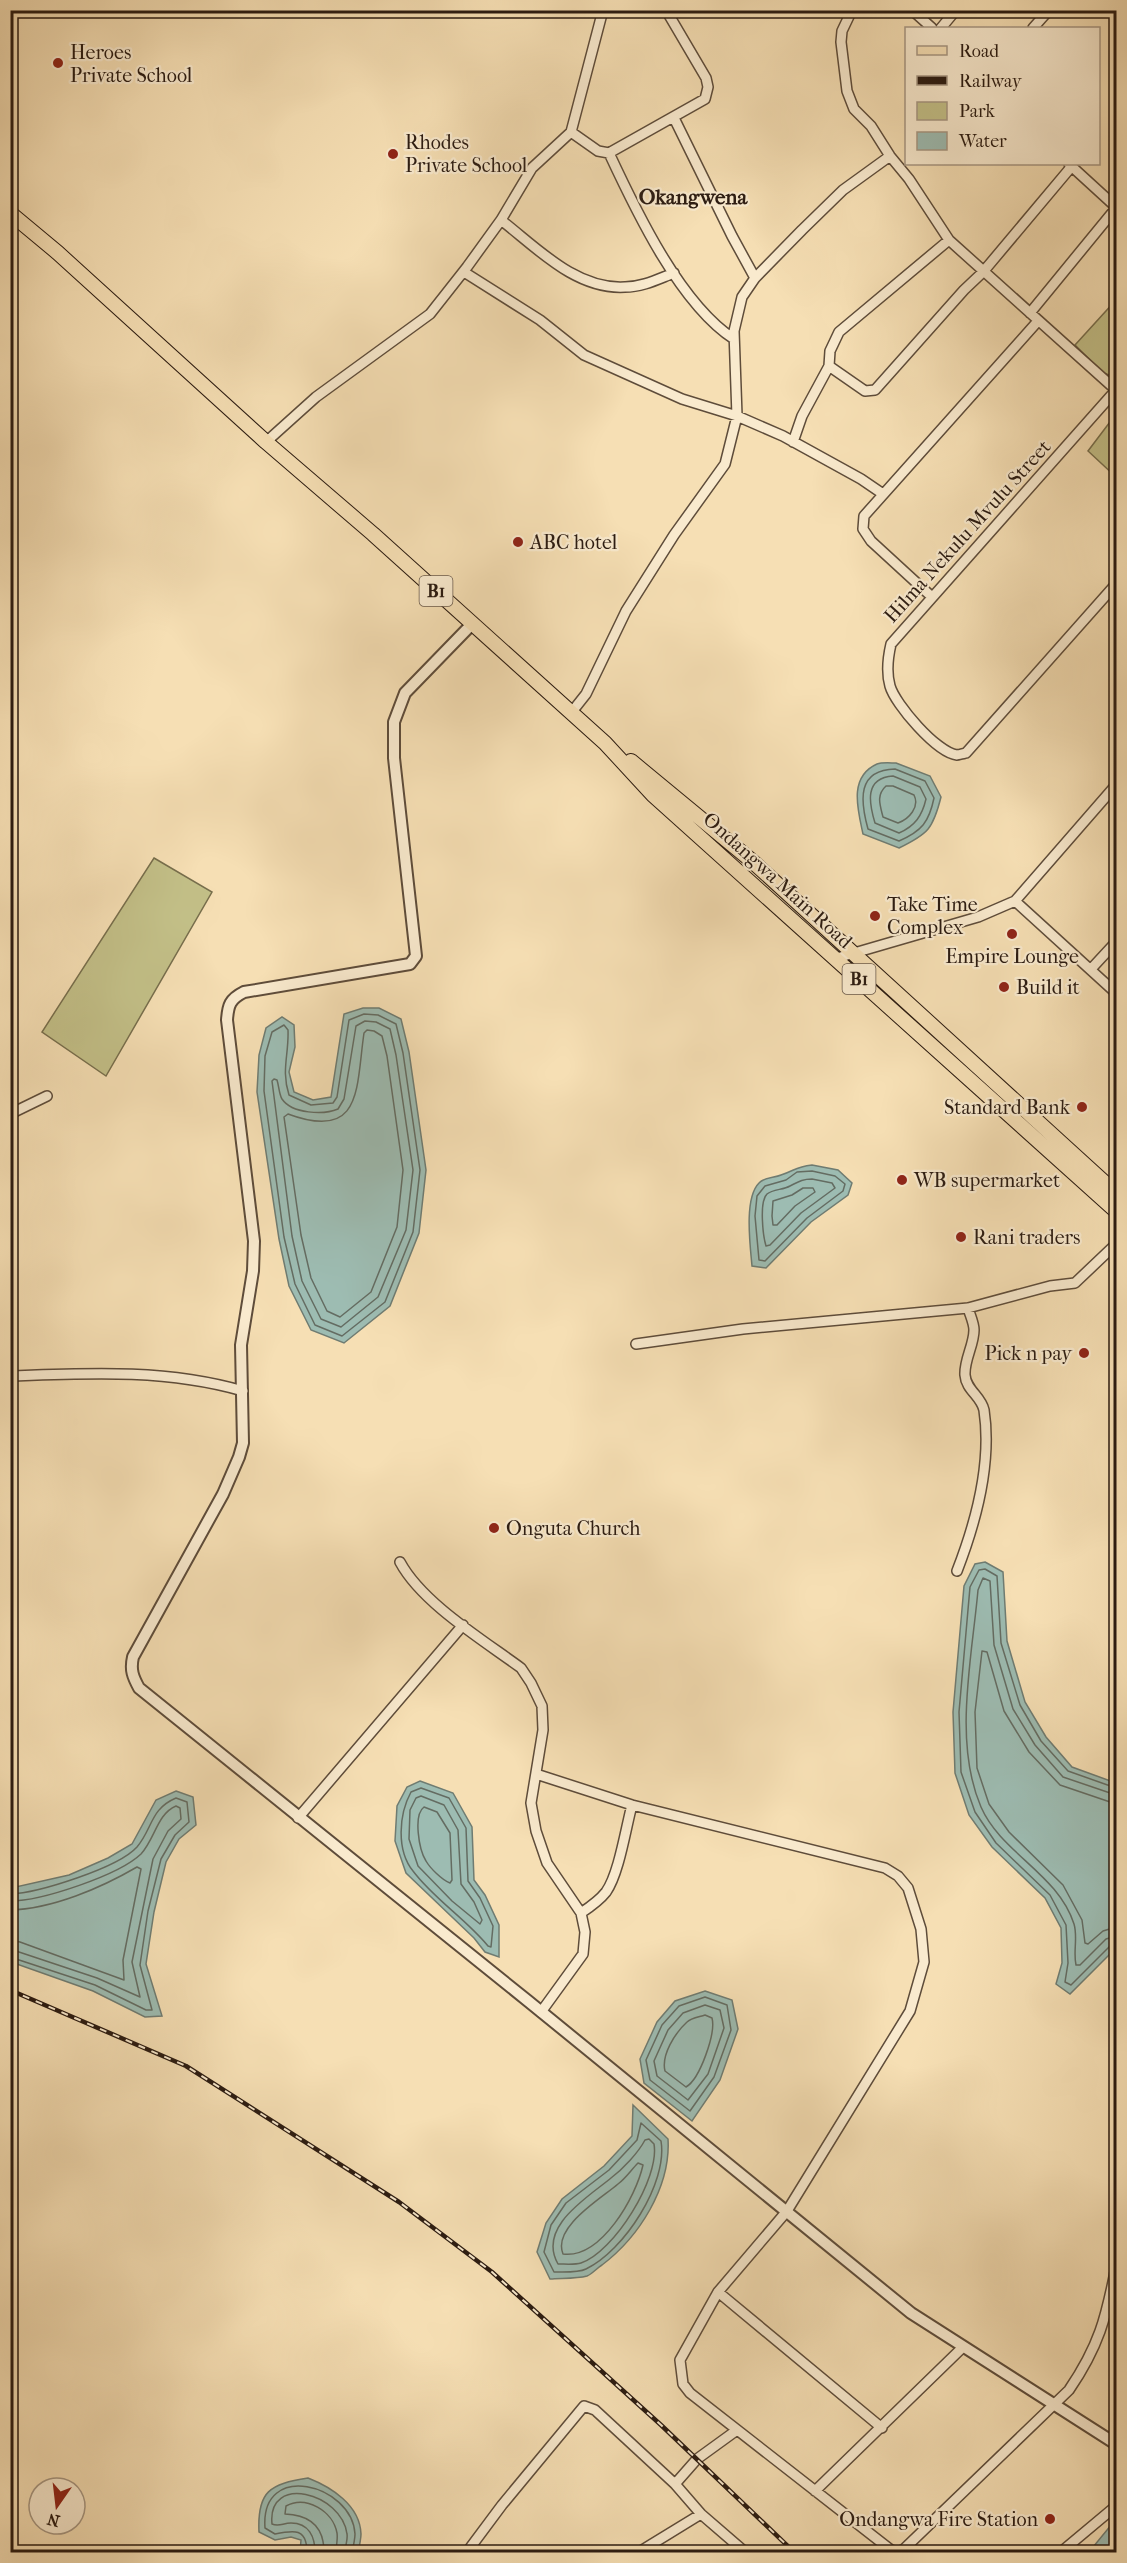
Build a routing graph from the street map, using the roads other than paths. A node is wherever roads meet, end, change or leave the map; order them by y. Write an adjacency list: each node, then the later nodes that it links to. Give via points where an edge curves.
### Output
1 (603, 10): 11 (street)
2 (666, 10): 10 (street, via 708,87 702,103)
3 (852, 10): 13 (street, via 841,42 847,91 854,109 871,126)
4 (912, 10): 7 (street)
5 (956, 10): 8 (street)
6 (1049, 10): 9 (street)
7 (931, 27)
8 (942, 27)
9 (1034, 27)
10 (674, 118): 12 (street); 22 (street)
11 (571, 132): 12 (street, via 598,151); 17 (street, via 532,168)
12 (609, 153): 21 (street, via 634,206)
13 (890, 156): 18 (street); 22 (street, via 843,190)
14 (1071, 165): 15 (street); 20 (street)
15 (1116, 207): 23 (street)
16 (10, 213): 29 (main road, B1)
17 (501, 220): 19 (street); 21 (street, via 566,270 595,284 636,286)
18 (949, 240): 20 (street); 26 (street, via 839,332 830,351)
19 (464, 272): 28 (street, via 540,320 584,356 682,399); 29 (street, via 430,314 316,397)
20 (983, 272): 23 (street); 26 (street, via 875,390 865,391)
21 (674, 273): 25 (street, via 710,321)
22 (755, 278): 25 (street, via 742,297 734,320)
23 (1030, 313): 24 (street)
24 (1038, 321): 27 (street); 31 (street)
25 (734, 339): 28 (street)
26 (829, 366): 30 (street)
27 (1116, 390): 33 (street, Hilma Nekulu Mvulu Street)
28 (737, 416): 30 (street); 35 (street, via 725,464 626,611 586,694)
29 (266, 442): 34 (main road, Ondangwa Main Road / B1)
30 (793, 442): 31 (street)
31 (883, 494): 33 (street, via 864,516 863,529)
32 (1116, 584): 33 (street, Hilma Nekulu Mvulu Street, via 966,753 957,755 946,751 910,719 897,703 888,675 891,644)
33 (932, 597)
34 (472, 624): 35 (main road, Ondangwa Main Road / B1); 54 (street, via 405,693 394,722 394,758 416,956 410,964 244,992 232,998 228,1008 254,1241 241,1346)
35 (572, 714): 36 (main road, Ondangwa Main Road / B1)
36 (605, 743): 40 (main road, Ondangwa Main Road / B1, via 752,861); 41 (main road, Ondangwa Main Road / B1, via 652,795)
37 (1116, 785): 38 (street)
38 (1015, 901): 40 (street, via 978,917); 42 (street)
39 (1116, 942): 42 (street)
40 (851, 952): 41 (street); 46 (main road, Ondangwa Main Road / B1)
41 (837, 958): 47 (main road, Ondangwa Main Road / B1)
42 (1091, 969): 43 (street)
43 (1116, 993)
44 (47, 1096): 45 (street)
45 (10, 1114)
46 (1036, 1120): 47 (main road); 48 (main road, Ondangwa Main Road / B1)
47 (1026, 1131): 49 (main road, Ondangwa Main Road / B1)
48 (1116, 1192)
49 (1116, 1211)
50 (1116, 1244): 51 (street, via 1075,1283)
51 (968, 1308): 52 (street, via 743,1329); 56 (street, via 974,1328 965,1369 966,1385 983,1403 985,1443 974,1519)
52 (636, 1344)
53 (10, 1376): 54 (street, via 158,1375)
54 (243, 1391): 60 (street, via 243,1443 239,1457 223,1494 133,1657 131,1668 139,1688)
55 (400, 1562): 57 (street, via 408,1578)
56 (957, 1571)
57 (463, 1624): 58 (street, via 521,1668 531,1683 542,1706 543,1730); 60 (street)
58 (536, 1774): 59 (street); 61 (street, via 531,1803 536,1831 547,1863)
59 (632, 1805): 61 (street, via 614,1877 607,1891); 63 (street, via 885,1868 908,1888 921,1929 924,1962 910,2011)
60 (298, 1818): 62 (street)
61 (581, 1913): 62 (street, via 585,1932 583,1954)
62 (541, 2012): 63 (street)
63 (787, 2211): 65 (street); 66 (street, via 911,2313)
64 (1116, 2266): 67 (street, via 1100,2334 1088,2362)
65 (718, 2292): 68 (street); 69 (street, via 680,2360 681,2374 690,2393)
66 (963, 2347): 67 (street); 68 (street)
67 (1055, 2404): 70 (street); 72 (street, via 898,2552)
68 (882, 2428): 72 (street)
69 (737, 2430): 71 (street, via 697,2459); 72 (street)
70 (1116, 2444)
71 (675, 2484): 74 (street); 75 (street, via 596,2410 584,2406)
72 (815, 2491)
73 (1116, 2506): 78 (street)
74 (701, 2514): 76 (street); 77 (street)
75 (467, 2553)
76 (639, 2553)
77 (745, 2553)
78 (1061, 2553)

